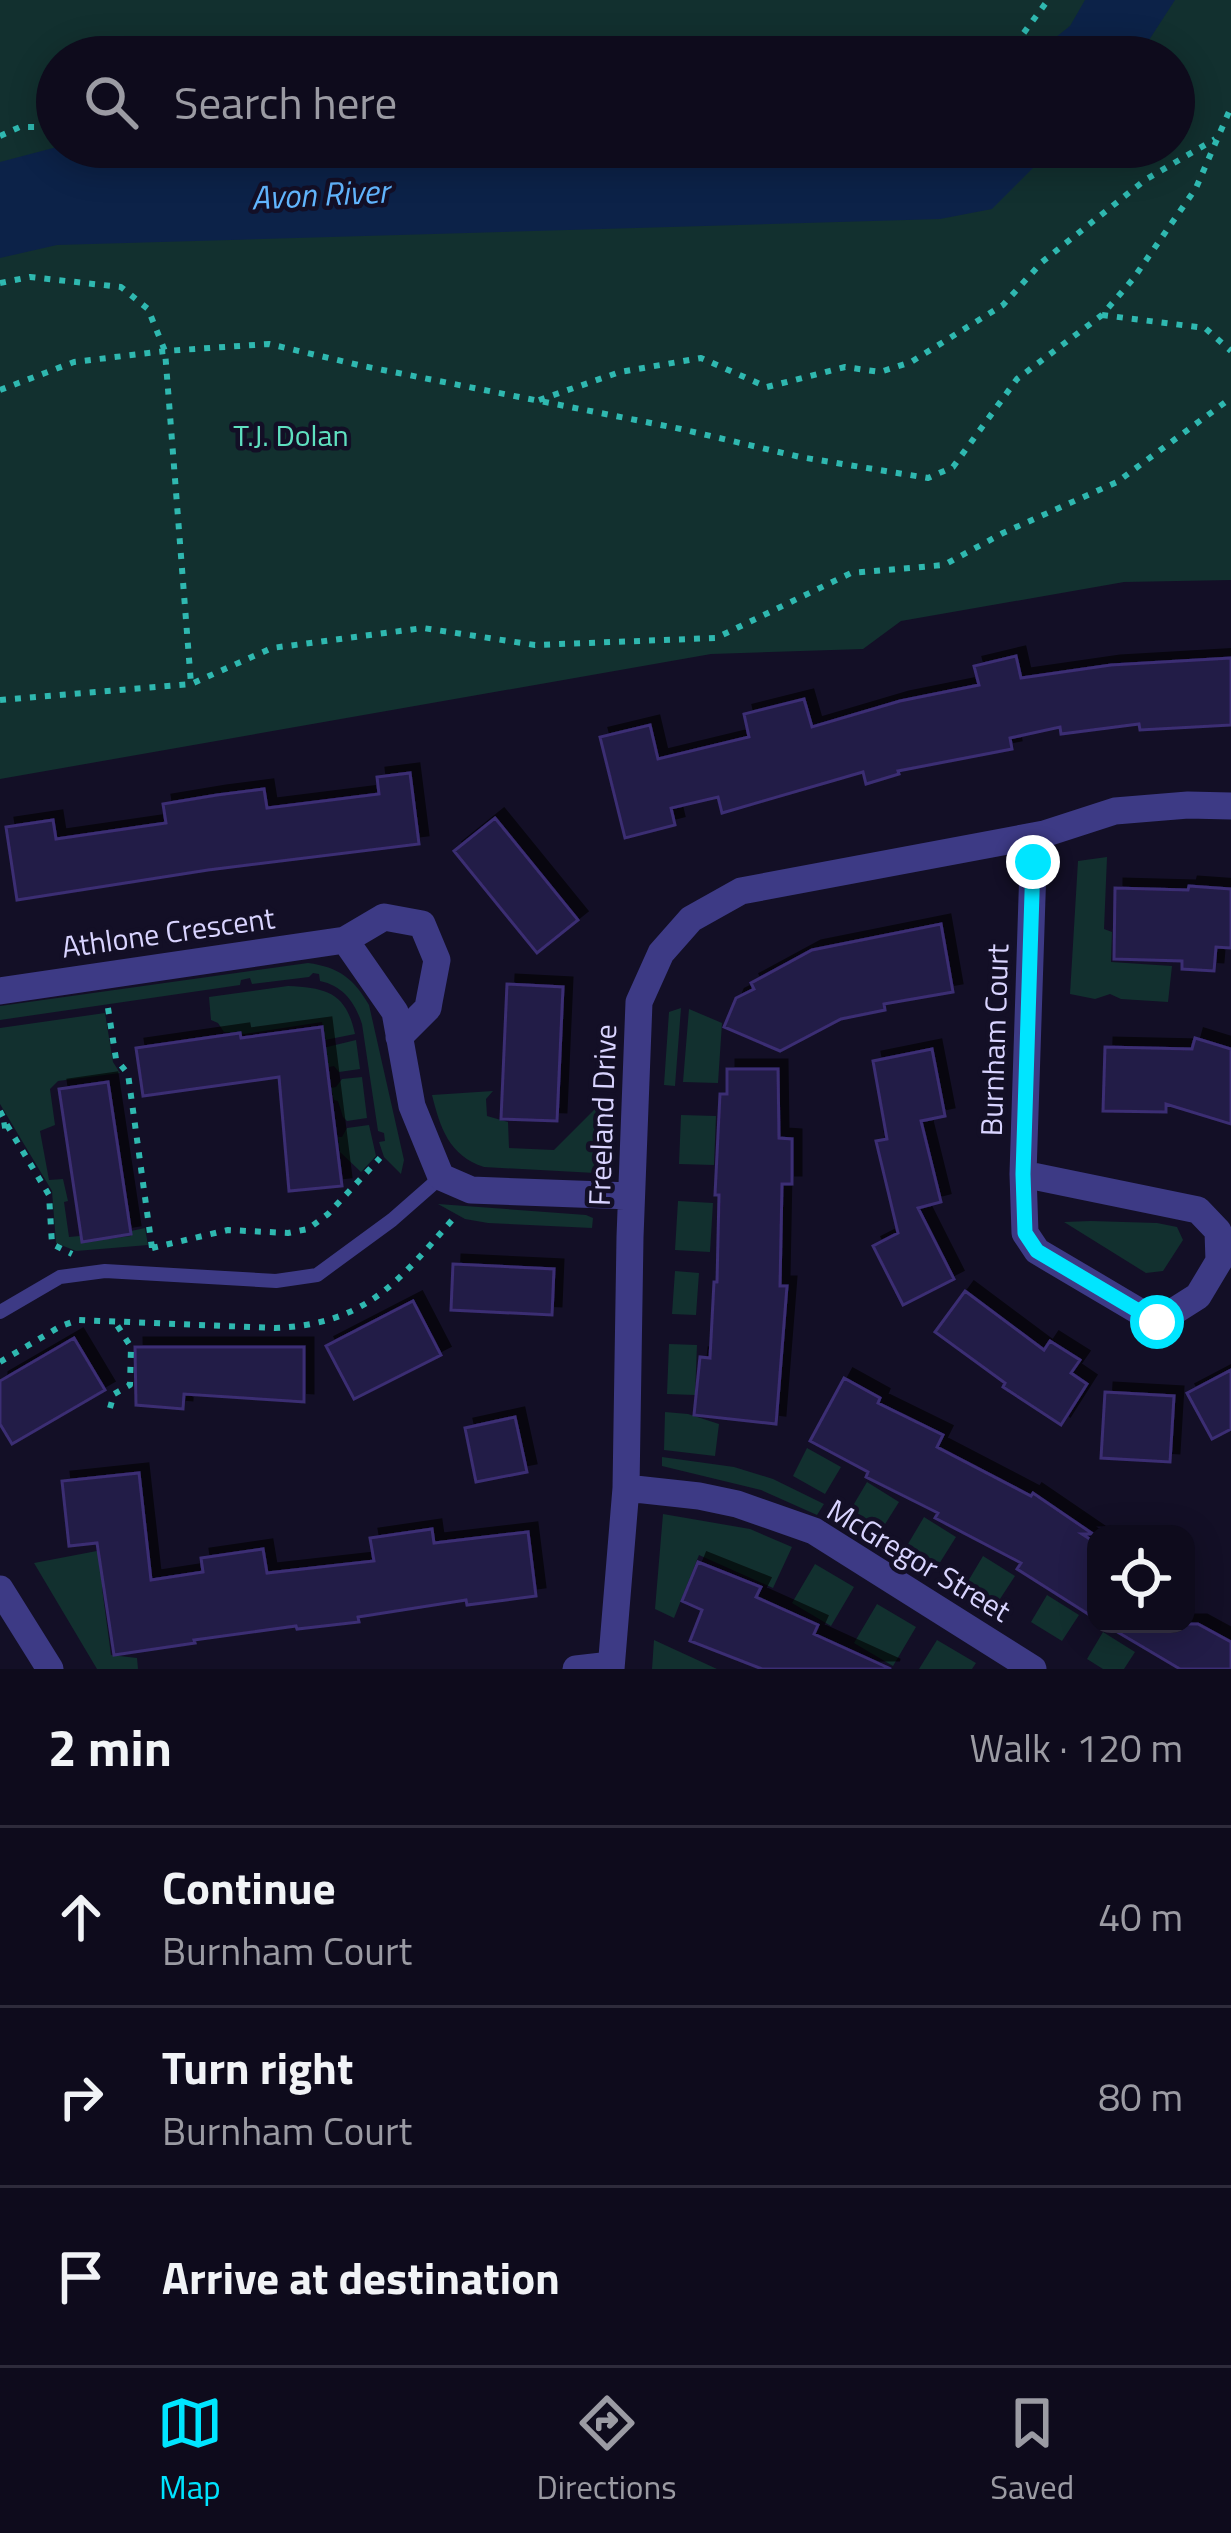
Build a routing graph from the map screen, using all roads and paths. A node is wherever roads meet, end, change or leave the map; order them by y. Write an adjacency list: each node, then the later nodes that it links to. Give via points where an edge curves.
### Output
1 (1048, 0): 2 (path)
2 (1021, 36)
3 (1231, 107): 6 (path)
4 (36, 127): 5 (path)
5 (0, 136)
6 (1218, 137): 7 (path); 10 (path, via 1196,188)
7 (1195, 151)
8 (1165, 168): 15 (path, via 1042,262 1003,305 911,362 767,387 701,358 620,372)
9 (0, 283): 11 (path, via 122,286 148,309)
10 (1102, 315): 12 (path, via 1205,328); 15 (path, via 1016,379 953,467 928,478)
11 (165, 351): 13 (path, via 74,362); 15 (path, via 268,344); 16 (path)
12 (1231, 352)
13 (0, 389)
14 (1231, 398): 16 (path, via 1117,482 944,565 851,573 716,638 535,645 423,628 272,647)
15 (538, 400)
16 (191, 684): 17 (path)
17 (0, 700)
18 (1231, 806): 19 (street, Freeland Drive, via 1115,811)
19 (1034, 836): 27 (street, Burnham Court); 29 (street, Freeland Drive, via 741,891 691,919 662,953 639,1002)
20 (345, 940): 21 (street, Athlone Crescent); 23 (street, via 395,1012); 23 (street, Athlone Crescent, via 384,917 422,924 437,960 432,991 428,1008)
21 (0, 991)
22 (109, 1008): 31 (path, via 116,1059 128,1074)
23 (400, 1037): 28 (street, via 412,1106)
24 (0, 1111): 25 (path)
25 (4, 1126): 33 (path, via 49,1195 52,1244)
26 (380, 1158): 31 (path, via 308,1229 228,1230)
27 (1023, 1174): 27 (street, Burnham Court, via 1198,1210 1218,1231 1219,1261 1198,1296 1157,1322 1037,1251 1025,1233)
28 (441, 1177): 29 (street, via 471,1190); 34 (lane, via 317,1275 276,1282 105,1271 60,1277)
29 (632, 1196): 38 (street, Freeland Drive)
30 (453, 1219): 35 (path, via 393,1284 333,1320 275,1328)
31 (152, 1248): 32 (path)
32 (140, 1250)
33 (72, 1254)
34 (0, 1312)
35 (115, 1322): 36 (path, via 78,1320); 37 (path, via 131,1347 130,1385 114,1394)
36 (0, 1362)
37 (110, 1408)
38 (626, 1488): 40 (street, Freeland Drive); 43 (street, McGregor Street, via 736,1504 814,1531)
39 (0, 1588): 41 (street)
40 (611, 1667): 42 (street)
41 (50, 1669)
42 (577, 1669)
43 (1034, 1669)

